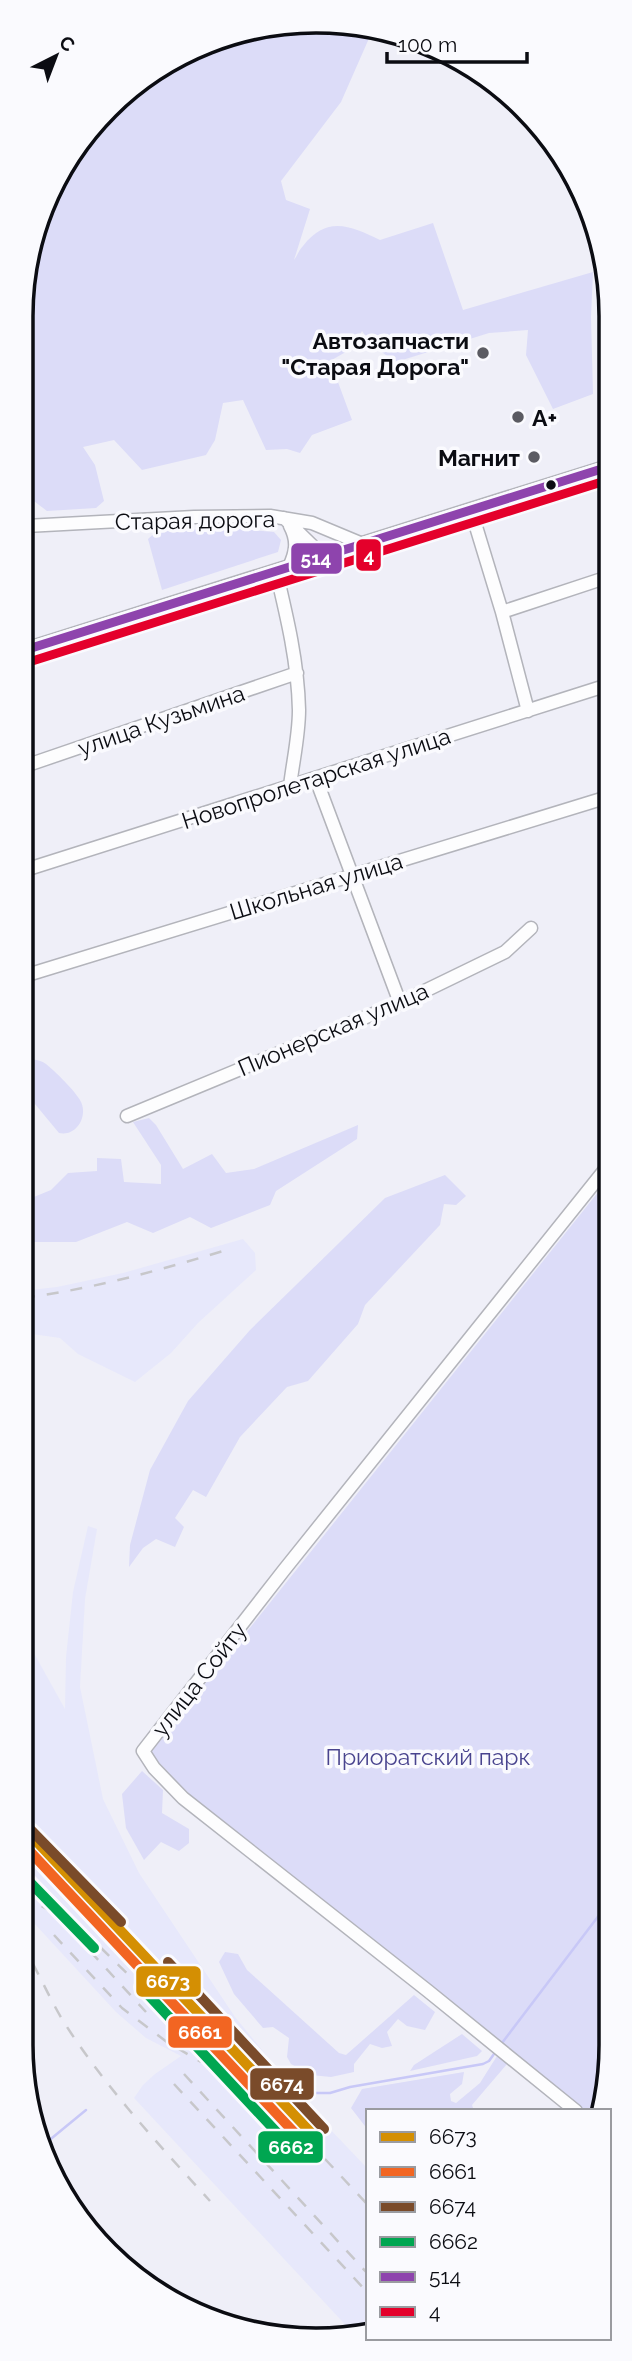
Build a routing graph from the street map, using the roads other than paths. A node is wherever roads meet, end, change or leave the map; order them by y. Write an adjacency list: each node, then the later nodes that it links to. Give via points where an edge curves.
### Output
1 (599, 470): 2 (main road)
2 (473, 509): 6 (main road); 10 (street)
3 (284, 518): 4 (street, Старая дорога); 5 (street, Старая дорога, via 235,515); 7 (street); 8 (street, via 296,547)
4 (312, 523): 6 (street, Старая дорога); 7 (street)
5 (33, 526)
6 (360, 543): 7 (main road)
7 (323, 556): 8 (main road)
8 (283, 569): 11 (main road); 12 (street)
9 (599, 581): 10 (street)
10 (502, 612): 14 (street)
11 (33, 647)
12 (297, 673): 15 (street, улица Кузьмина); 17 (street, via 299,714)
13 (599, 688): 14 (street, Новопролетарская улица)
14 (528, 711): 16 (street, Новопролетарская улица)
15 (33, 763)
16 (316, 779): 17 (street, Новопролетарская улица); 20 (street)
17 (290, 786): 19 (street, Новопролетарская улица)
18 (599, 800): 20 (street, Школьная улица)
19 (33, 867)
20 (351, 875): 22 (street, Школьная улица); 23 (street)
21 (531, 928): 23 (street, Пионерская улица, via 505,952)
22 (33, 973)
23 (400, 1003): 24 (street, Пионерская улица)
24 (127, 1116)
25 (599, 1177): 26 (street, улица Сойту, via 144,1751 154,1769 183,1798)
26 (573, 2109)

